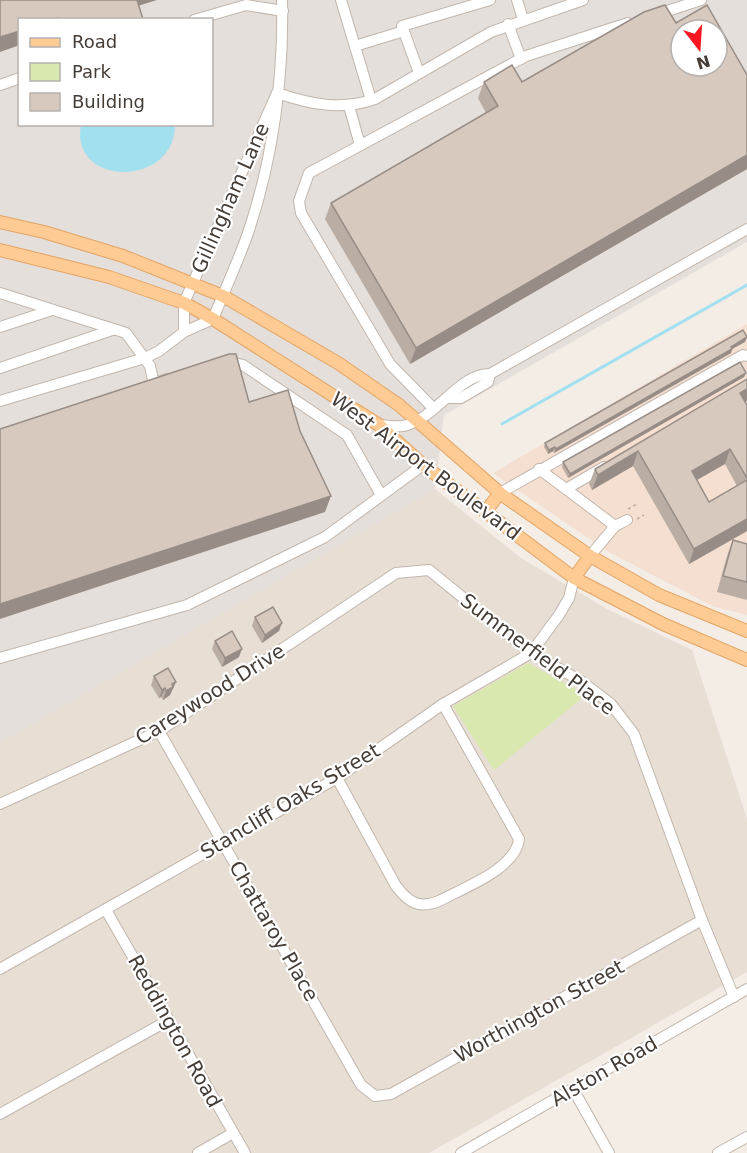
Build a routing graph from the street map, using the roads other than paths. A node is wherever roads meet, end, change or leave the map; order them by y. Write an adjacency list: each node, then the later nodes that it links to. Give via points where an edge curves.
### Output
1 (341, 0): 12 (street)
2 (490, 0): 11 (street, via 402,26)
3 (517, 0): 9 (street)
4 (584, 0): 9 (street)
5 (701, 0): 6 (street)
6 (679, 3): 13 (street)
7 (282, 5): 8 (street, via 246,5); 17 (street, Gillingham Lane)
8 (201, 18)
9 (523, 19): 10 (street)
10 (508, 24): 13 (street); 14 (street)
11 (404, 31): 12 (street); 14 (street)
12 (355, 46): 18 (street)
13 (521, 59): 20 (street)
14 (419, 73): 18 (street)
15 (18, 79): 16 (street)
16 (0, 85)
17 (277, 93): 19 (street, via 304,102); 24 (street, Gillingham Lane); 26 (street, Gillingham Lane, via 268,159 249,230)
18 (371, 100): 19 (street)
19 (349, 106): 20 (street)
20 (360, 145): 39 (street, via 309,173 299,201 301,213 390,364)
21 (0, 222): 24 (main road, West Airport Boulevard, via 111,252)
22 (747, 229): 39 (street, via 490,374 488,382 461,398 449,398)
23 (0, 250): 27 (main road, West Airport Boulevard, via 109,277)
24 (193, 282): 26 (main road, West Airport Boulevard); 27 (street, Gillingham Lane)
25 (0, 293): 28 (street)
26 (223, 296): 29 (street, Gillingham Lane); 40 (main road, West Airport Boulevard, via 338,363)
27 (184, 303): 29 (main road, West Airport Boulevard); 32 (street)
28 (52, 310): 30 (street); 31 (street)
29 (213, 319): 32 (street); 41 (main road, West Airport Boulevard)
30 (0, 327)
31 (112, 330): 34 (street, via 126,333); 36 (street)
32 (184, 332): 34 (street)
33 (747, 356): 44 (street)
34 (145, 357): 37 (street, via 153,380 160,382); 38 (street)
35 (219, 363): 47 (street, via 243,364 347,435)
36 (0, 368)
37 (175, 375)
38 (0, 400)
39 (433, 408): 40 (street)
40 (416, 420): 41 (street, via 404,426); 46 (main road, West Airport Boulevard)
41 (379, 425): 43 (main road, West Airport Boulevard)
42 (616, 460): 45 (street)
43 (423, 465): 47 (street); 48 (main road, West Airport Boulevard)
44 (539, 469): 45 (street); 46 (street)
45 (566, 489): 50 (street)
46 (500, 493): 48 (main road); 51 (main road, West Airport Boulevard)
47 (381, 495): 56 (street, via 325,537 187,605)
48 (485, 512): 52 (main road, West Airport Boulevard)
49 (625, 516): 50 (street)
50 (615, 526): 51 (street)
51 (590, 556): 52 (main road); 54 (main road, West Airport Boulevard, via 659,595)
52 (574, 578): 55 (street, Stancliff Oaks Street, via 569,598); 57 (main road, West Airport Boulevard, via 663,624)
53 (378, 583): 55 (street, Summerfield Place, via 396,573 429,570); 59 (street, Careywood Drive)
54 (747, 631)
55 (531, 653): 58 (street, Stancliff Oaks Street); 64 (street, Summerfield Place, via 581,681 611,704 634,734)
56 (0, 658)
57 (747, 660)
58 (443, 704): 60 (street, Stancliff Oaks Street); 60 (street, via 516,833 518,848 506,864 439,901 428,906 416,905 396,886)
59 (159, 731): 61 (street, Careywood Drive); 62 (street, Chattaroy Place)
60 (337, 778): 62 (street, Stancliff Oaks Street)
61 (0, 804)
62 (223, 843): 63 (street, Stancliff Oaks Street); 70 (street, Chattaroy Place, via 361,1085)
63 (106, 910): 65 (street, Stancliff Oaks Street); 68 (street, Reddington Road)
64 (702, 920): 67 (street, Summerfield Place); 70 (street, Worthington Street, via 391,1094)
65 (0, 969)
66 (747, 989): 67 (street, Alston Road)
67 (734, 997): 69 (street, Alston Road)
68 (169, 1020): 71 (street); 72 (street, Reddington Road)
69 (573, 1089): 76 (street, Alston Road); 77 (street)
70 (375, 1096)
71 (0, 1114)
72 (232, 1133): 74 (street); 75 (street, Reddington Road)
73 (747, 1137): 78 (street)
74 (198, 1153)
75 (245, 1153)
76 (461, 1153)
77 (609, 1153)
78 (718, 1153)

